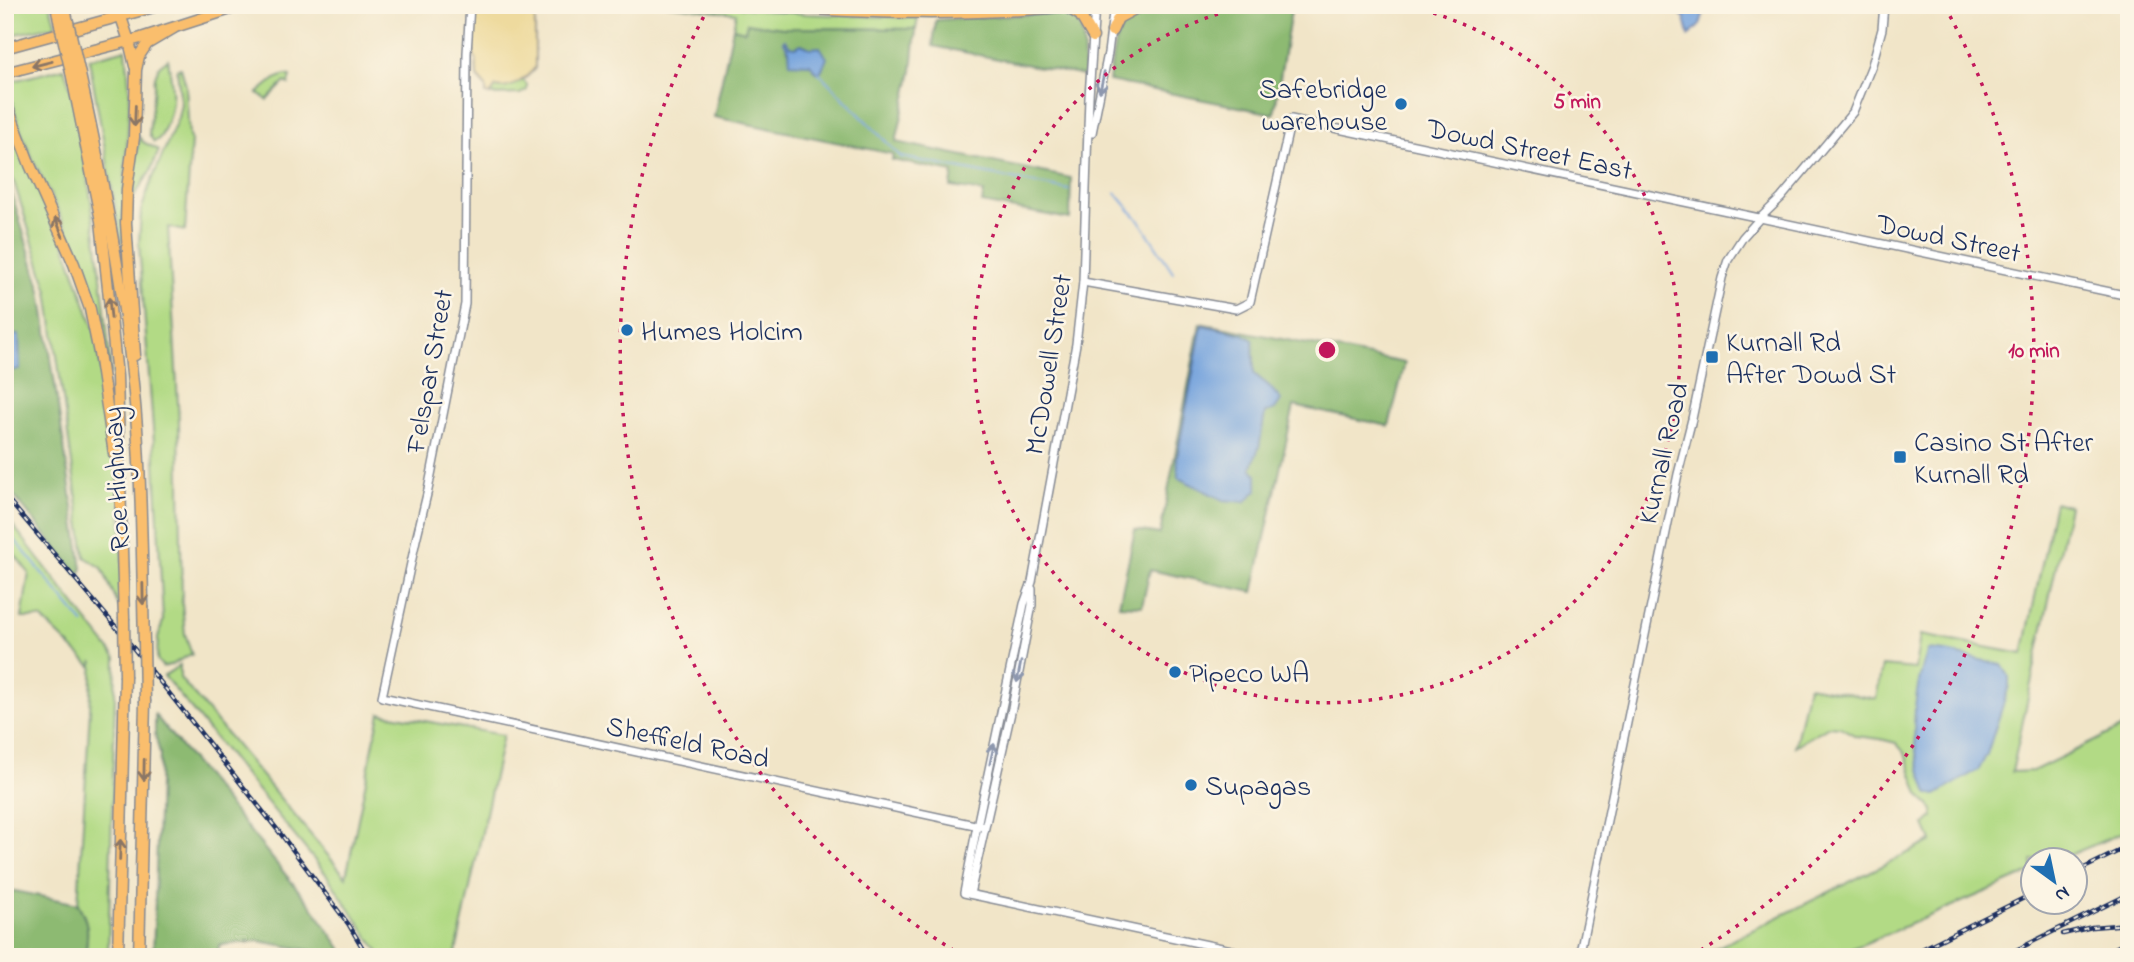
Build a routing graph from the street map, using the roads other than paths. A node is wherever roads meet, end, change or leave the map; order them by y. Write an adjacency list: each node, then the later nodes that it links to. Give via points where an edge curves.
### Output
1 (56, 5): 15 (highway, Roe Highway)
2 (64, 5): 15 (highway, Roe Highway)
3 (117, 5): 14 (highway)
4 (243, 5): 16 (highway)
5 (470, 5): 33 (street, Felspar Street, via 466,304)
6 (756, 5): 13 (highway, via 900,14)
7 (1081, 5): 13 (highway)
8 (1095, 5): 18 (street, McDowell Street)
9 (1114, 5): 17 (street, McDowell Street)
10 (1142, 5): 17 (highway, via 1118,18)
11 (1884, 5): 28 (street, Kurnall Road, via 1872,65 1853,112)
12 (153, 6): 14 (highway)
13 (1065, 7): 18 (highway, via 1080,15)
14 (122, 17): 15 (highway); 19 (highway)
15 (68, 25): 20 (highway); 22 (highway, Roe Highway, bridge)
16 (174, 28): 19 (highway); 21 (highway, via 147,44)
17 (1112, 31): 27 (street, McDowell Street, one-way to 27)
18 (1093, 37): 27 (street, McDowell Street)
19 (129, 41): 21 (highway); 23 (highway, one-way to 23)
20 (5, 48)
21 (136, 70): 31 (highway, one-way to 31, via 126,223)
22 (75, 71): 31 (highway, Roe Highway, via 111,226); 32 (highway, Roe Highway, one-way to 22, via 117,376 105,261)
23 (5, 74)
24 (5, 88): 26 (highway)
25 (5, 100): 26 (highway)
26 (17, 132): 32 (highway, one-way to 26, via 90,309)
27 (1088, 151): 29 (street, McDowell Street)
28 (1760, 218): 29 (street, Dowd Street East, via 1291,119 1250,302 1236,309); 30 (street, Dowd Street); 38 (street, Kurnall Road, via 1728,260 1722,278)
29 (1083, 282): 34 (street, McDowell Street, via 1032,582 1032,605 1012,708)
30 (2129, 296)
31 (137, 428): 36 (highway, Roe Highway, one-way to 36, bridge, via 145,702)
32 (121, 499): 35 (highway, Roe Highway, one-way to 32, bridge, via 125,677)
33 (383, 697): 34 (street, Sheffield Road)
34 (981, 826): 37 (street, McDowell Street, via 967,893)
35 (118, 957)
36 (139, 957)
37 (1264, 957)
38 (1579, 957)

